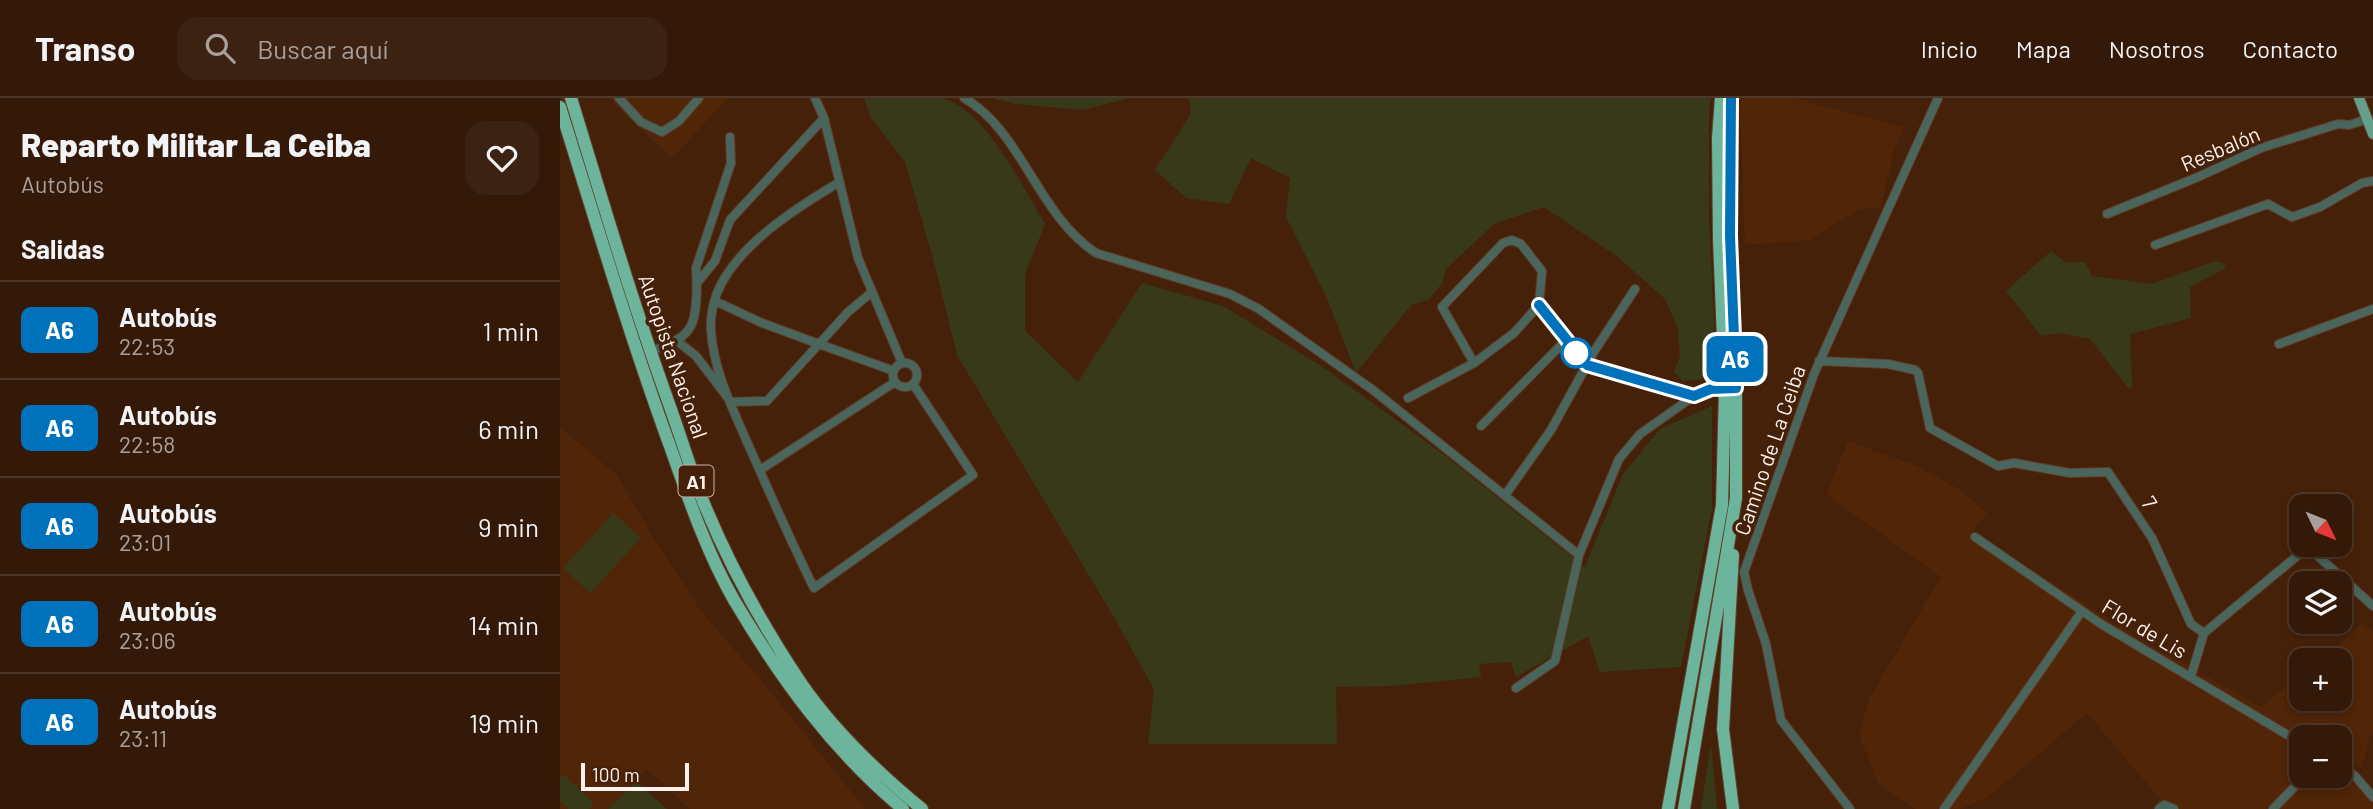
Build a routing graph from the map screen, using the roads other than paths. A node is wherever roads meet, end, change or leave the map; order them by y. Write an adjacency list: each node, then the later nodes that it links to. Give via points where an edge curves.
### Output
1 (570, 98): 29 (highway, Autopista Nacional / A1)
2 (619, 98): 3 (street, via 642,122 662,132)
3 (699, 98)
4 (816, 98): 11 (street)
5 (964, 98): 43 (street, via 1002,133 1056,216 1079,242 1096,253 1230,294 1259,309)
6 (1721, 98): 37 (highway, via 1719,239)
7 (1731, 98): 37 (highway)
8 (1938, 98): 30 (street, Camino de La Ceiba)
9 (2359, 98): 12 (main road)
10 (560, 107): 59 (highway, Autopista Nacional / A1, via 665,433 697,520 733,598 791,689 836,746)
11 (824, 118): 16 (street); 19 (street, via 730,220 715,261)
12 (2368, 119): 13 (main road); 17 (street, Resbalón, via 2262,148)
13 (2373, 134)
14 (730, 137): 19 (street, via 731,163 696,268)
15 (2373, 181): 18 (street, via 2292,218 2268,204)
16 (838, 183): 21 (street, via 858,258); 22 (street, via 767,233 730,269)
17 (2107, 214)
18 (2155, 245)
19 (697, 283): 25 (street, via 692,324)
20 (1636, 289): 33 (street)
21 (873, 292): 27 (street); 31 (street)
22 (715, 301): 27 (street); 40 (street, via 711,329)
23 (1539, 305): 26 (street); 32 (street, via 1514,333); 32 (street, via 1542,271 1521,244 1503,243 1442,307)
24 (2373, 309): 28 (street)
25 (676, 340): 29 (street); 40 (street, via 696,356)
26 (1566, 340): 33 (street); 41 (street)
27 (819, 344): 34 (street); 40 (street, via 767,401)
28 (2279, 344)
29 (650, 351): 60 (highway, Autopista Nacional / A1, via 703,501 751,602 802,684 845,737)
30 (1819, 361): 48 (street, Camino de La Ceiba, via 1744,572); 51 (street, 7, via 1915,370 1932,431 1997,466 2014,463 2070,473 2108,472 2152,538 2191,624)
31 (902, 363): 34 (street); 36 (street, via 916,369)
32 (1474, 363): 39 (street)
33 (1587, 365): 38 (street); 43 (street, via 1551,430)
34 (894, 371): 35 (street)
35 (895, 382): 36 (street, via 906,387); 42 (street)
36 (913, 384): 42 (street, via 973,475 814,588)
37 (1730, 388): 38 (street); 44 (highway); 54 (highway, via 1722,505)
38 (1694, 396): 46 (street, via 1640,434 1619,459)
39 (1408, 398)
40 (730, 402): 42 (street)
41 (1481, 426)
42 (760, 470)
43 (1506, 494): 46 (street)
44 (1736, 498): 47 (highway); 63 (highway)
45 (1975, 537): 50 (street, Flor de Lis)
46 (1579, 555): 53 (street, via 1555,662)
47 (1732, 570): 48 (street); 64 (highway, via 1723,729)
48 (1748, 590): 65 (street, Camino de La Ceiba, via 1766,644 1781,720)
49 (2373, 606): 51 (street, via 2308,547)
50 (2082, 611): 52 (street, Flor de Lis); 66 (street)
51 (2204, 633): 52 (street)
52 (2191, 676): 55 (street, Flor de Lis)
53 (1516, 688)
54 (1684, 719): 61 (highway); 62 (highway)
55 (2289, 736)
56 (2352, 775): 58 (street)
57 (2293, 788): 69 (street)
58 (2373, 797)
59 (903, 809)
60 (922, 809)
61 (1661, 809)
62 (1668, 809)
63 (1684, 809)
64 (1733, 809)
65 (1850, 809)
66 (1944, 809)
67 (2160, 809): 68 (street, via 2164,805)
68 (2174, 809)
69 (2273, 809)

